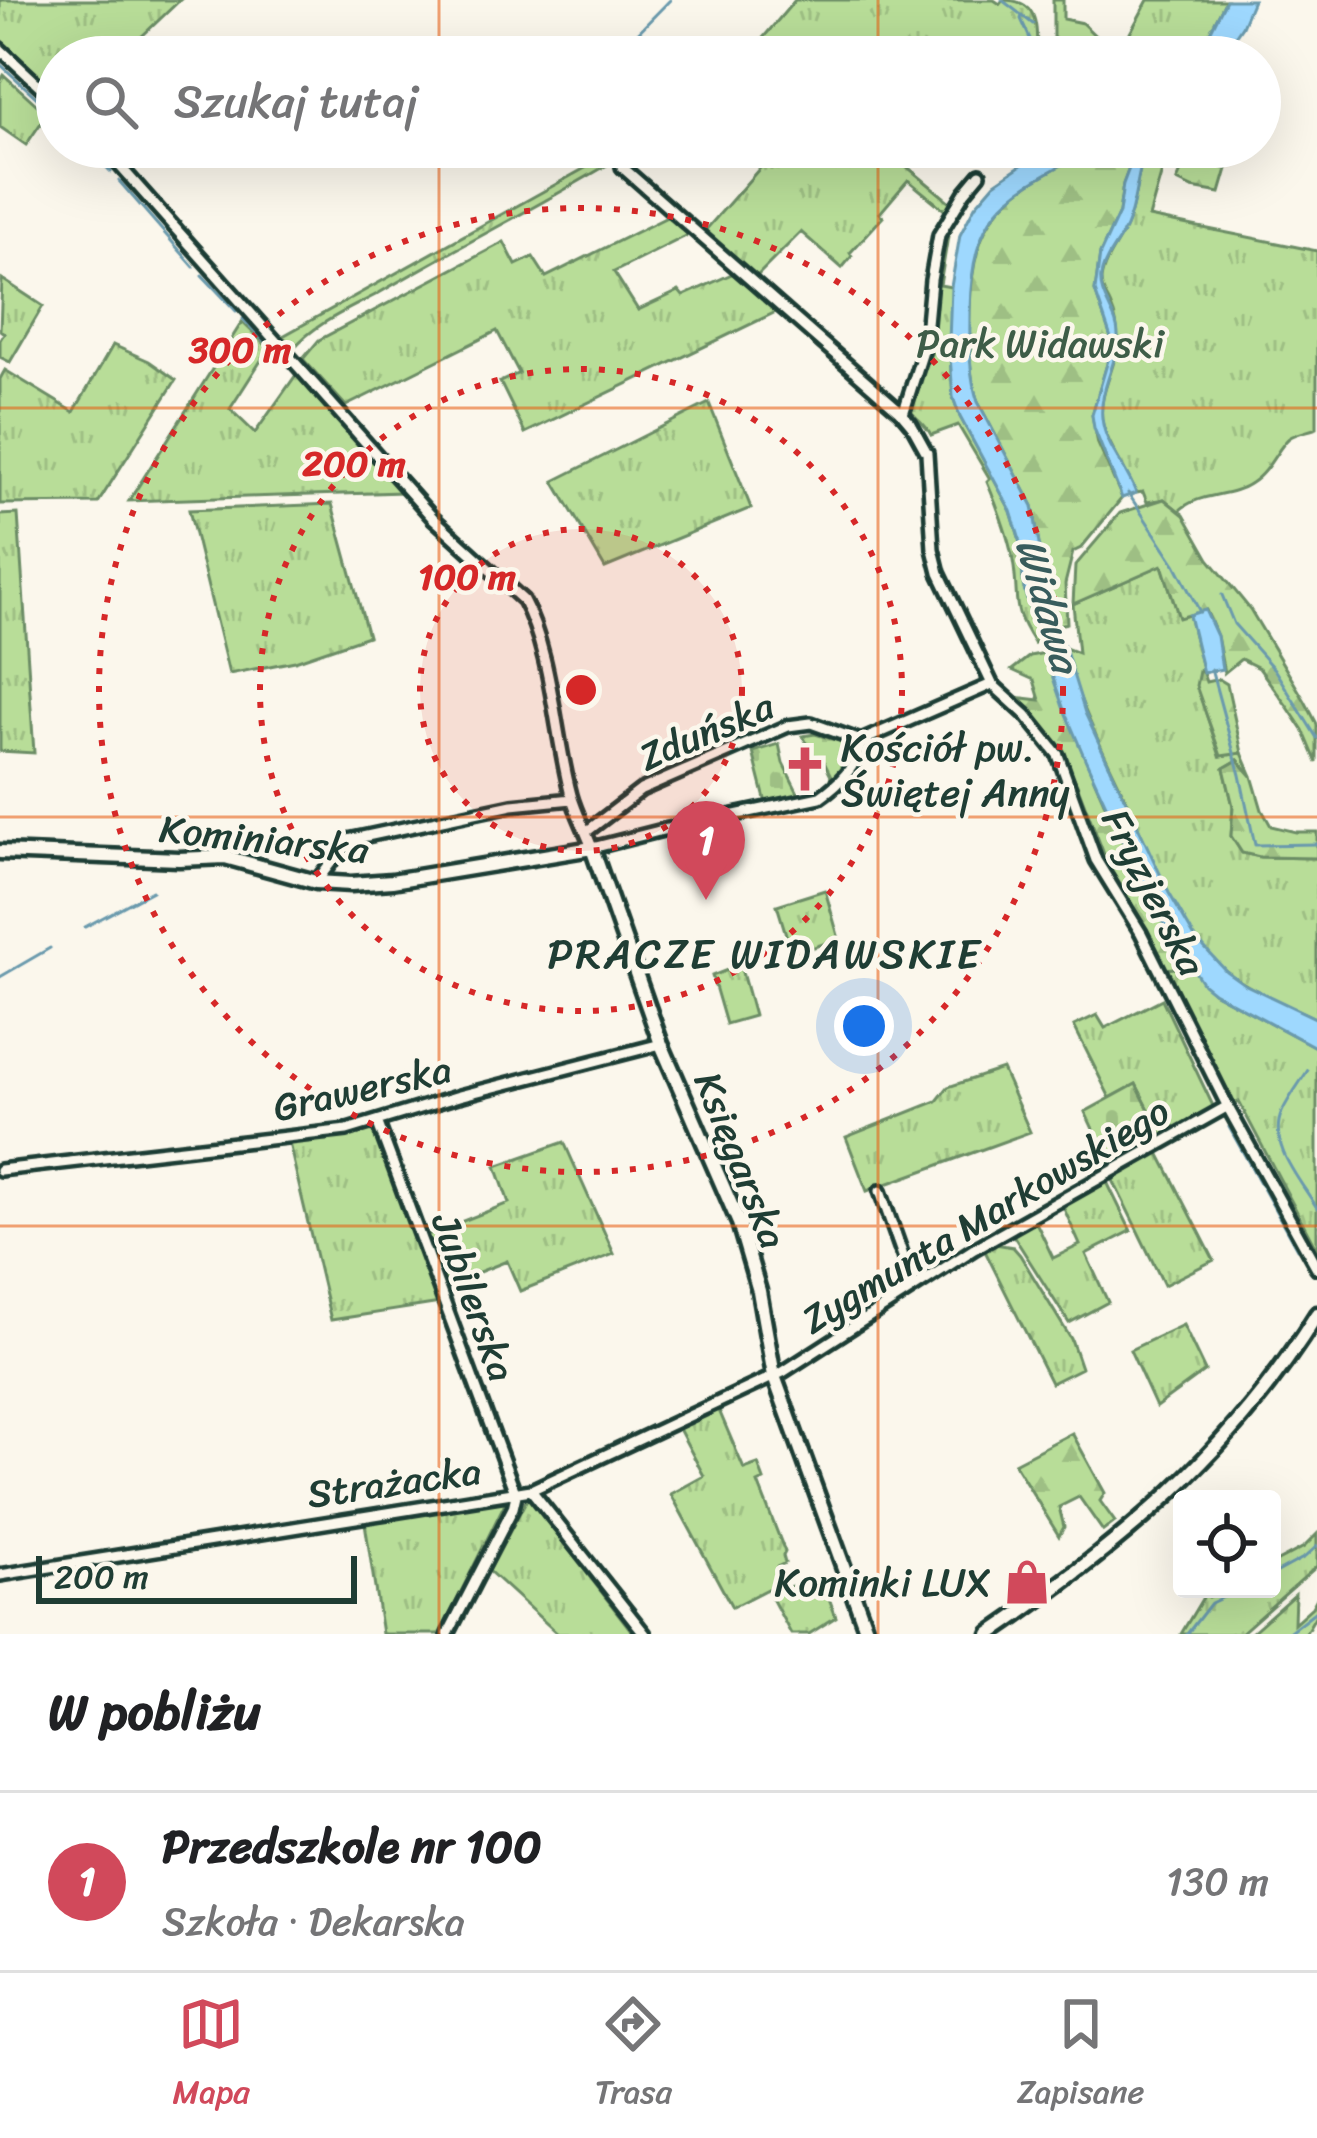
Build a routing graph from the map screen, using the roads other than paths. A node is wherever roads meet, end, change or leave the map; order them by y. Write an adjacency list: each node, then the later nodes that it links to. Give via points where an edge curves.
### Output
1 (0, 49): 2 (street)
2 (36, 82)
3 (122, 168): 9 (street, via 433,518 520,596 547,676)
4 (623, 168): 6 (street, Fryzjerska)
5 (980, 174): 6 (street, via 939,235 926,345)
6 (903, 414): 7 (street, Fryzjerska, via 927,453 934,561)
7 (992, 684): 8 (street); 15 (street, Fryzjerska, via 1058,755 1096,860)
8 (862, 741): 10 (street, Zduńska, via 811,723 788,726 641,790); 11 (street, via 860,758 813,800)
9 (568, 799): 10 (street); 13 (street, via 348,840)
10 (586, 832): 11 (street)
11 (592, 848): 13 (street, Kominiarska, via 392,880); 14 (street, Księgarska)
12 (0, 852): 13 (street, Kominiarska, via 225,857)
13 (316, 882)
14 (661, 1044): 16 (street, Grawerska); 22 (street, Księgarska, via 739,1222)
15 (1228, 1106): 19 (street, Fryzjerska); 20 (street, Zygmunta Markowskiego)
16 (377, 1121): 17 (street, Grawerska, via 272,1141); 24 (street, Jubilerska)
17 (0, 1171)
18 (880, 1191): 20 (street)
19 (1317, 1268)
20 (914, 1287): 22 (street, Zygmunta Markowskiego)
21 (1317, 1314): 29 (street, via 1257,1402 1173,1491)
22 (774, 1376): 23 (street, Strażacka); 28 (street, Księgarska)
23 (531, 1490): 24 (street, Strażacka); 27 (street)
24 (516, 1495): 25 (street, Strażacka); 26 (street)
25 (0, 1575)
26 (448, 1634)
27 (645, 1634)
28 (868, 1634)
29 (990, 1634)

